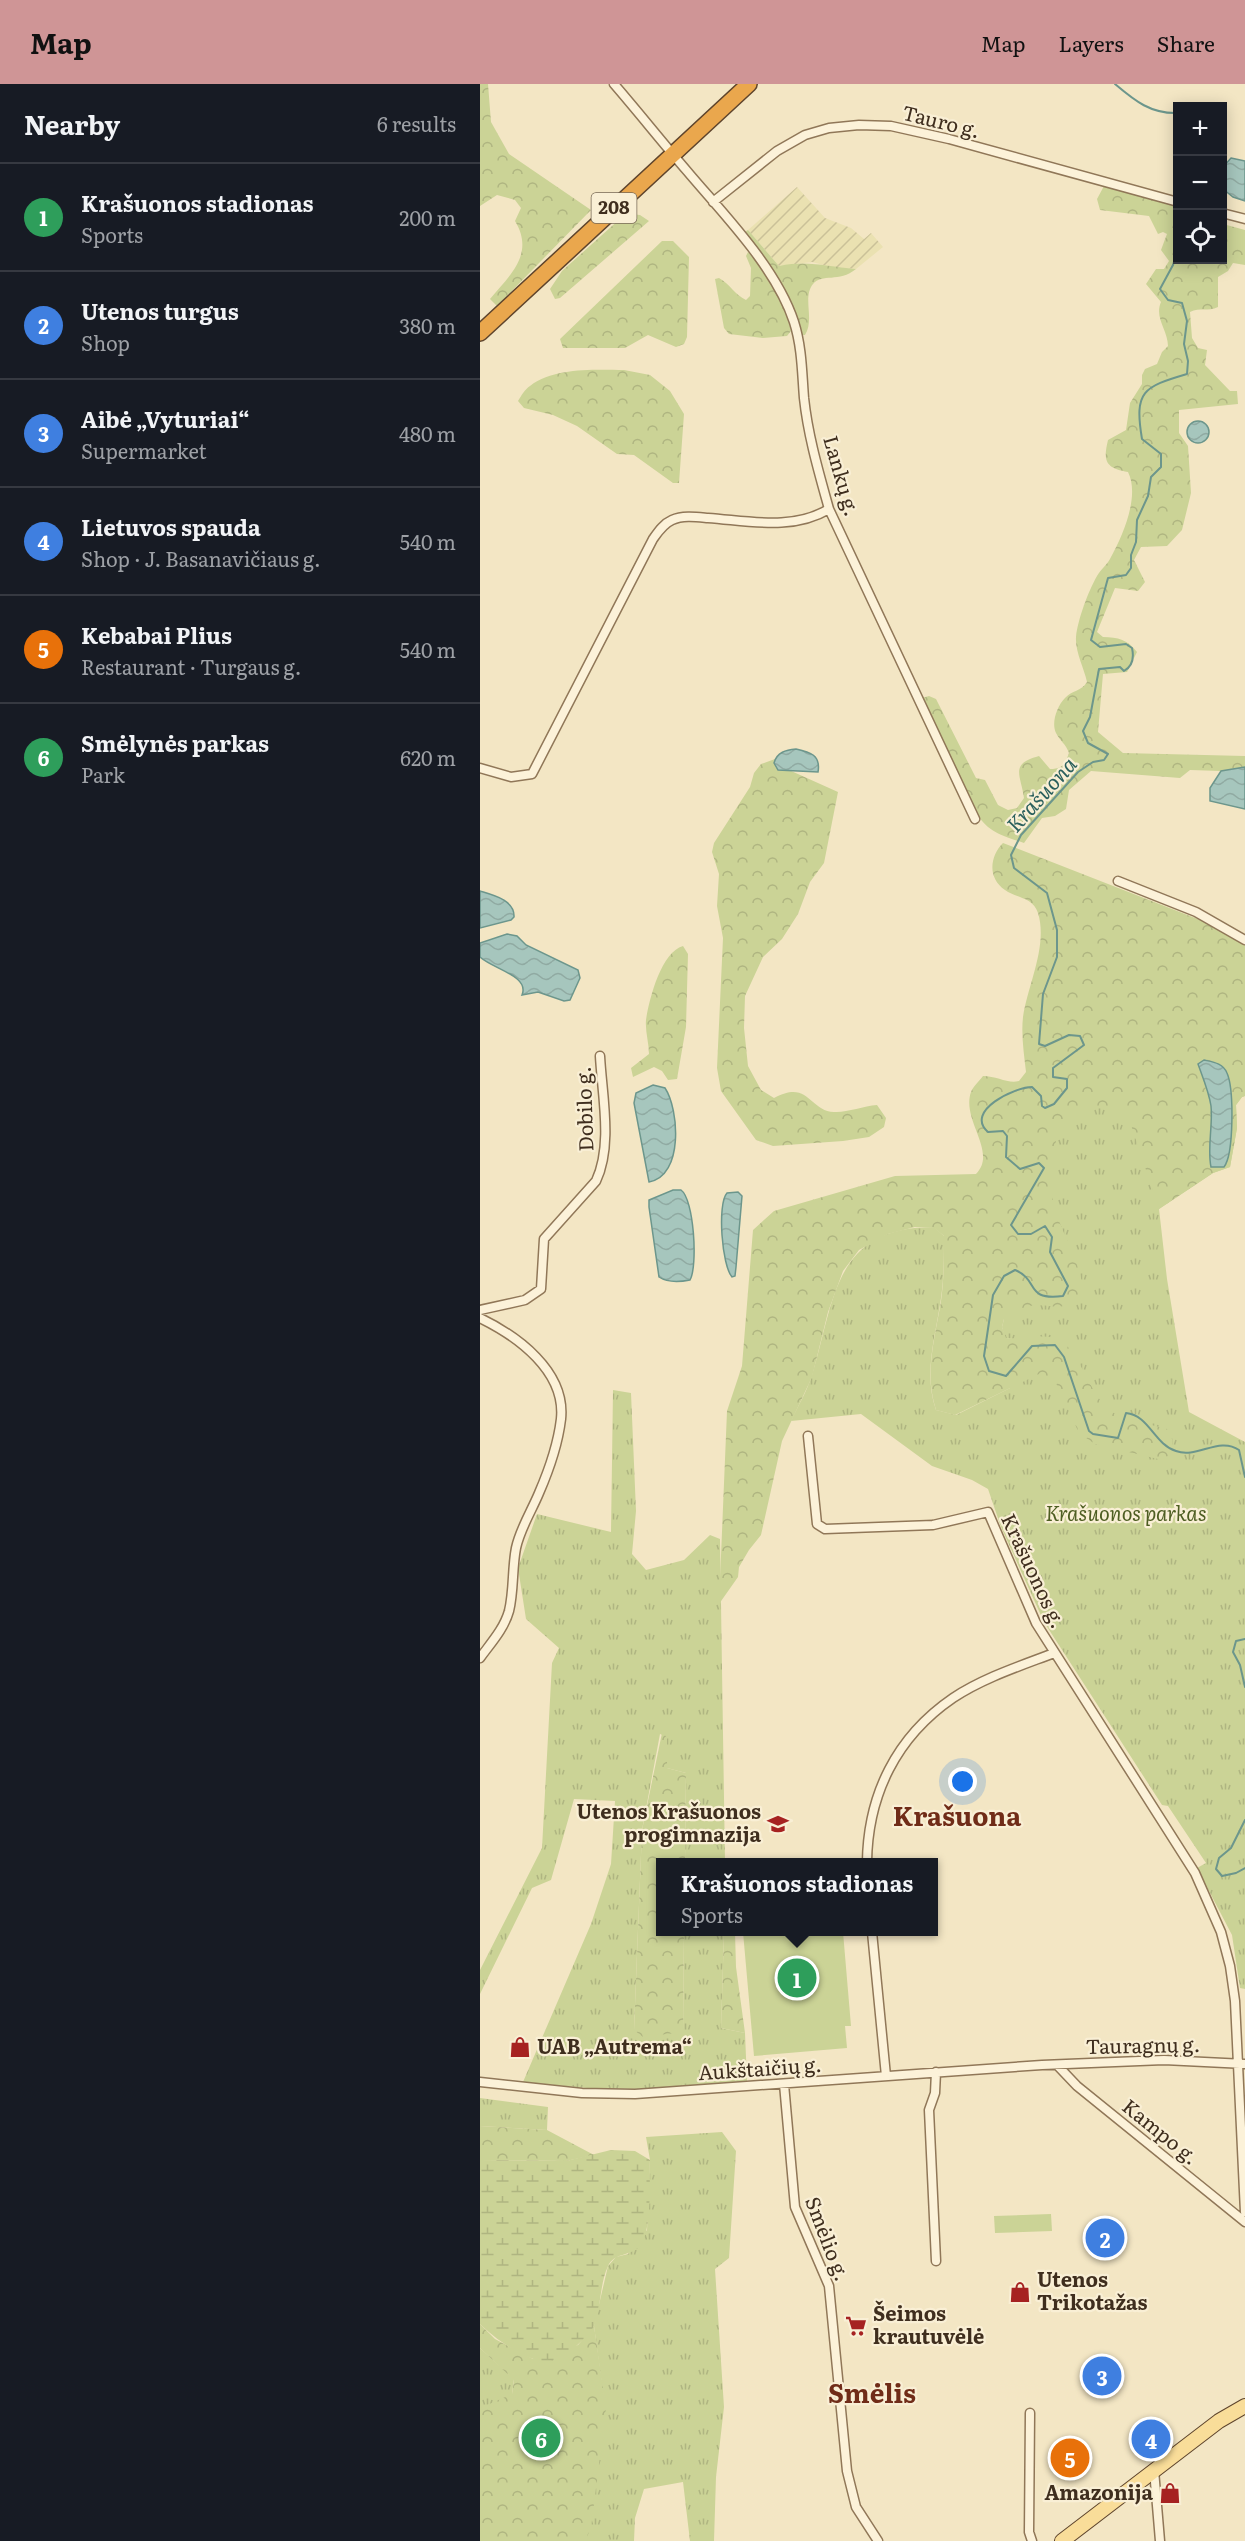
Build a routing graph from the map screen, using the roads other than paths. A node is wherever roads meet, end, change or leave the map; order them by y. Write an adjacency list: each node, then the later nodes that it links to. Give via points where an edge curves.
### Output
1 (614, 84): 3 (street, Lankų g.)
2 (749, 84): 3 (highway, 208)
3 (672, 154): 5 (street, Lankų g.); 8 (highway, 208)
4 (1173, 201): 5 (street, Tauro g., via 950,139 891,126 859,125 805,135 777,151)
5 (713, 202): 9 (street, Lankų g., via 770,274 795,324 804,400)
6 (1227, 214): 7 (street)
7 (1245, 219)
8 (480, 333)
9 (829, 509): 10 (street, via 814,518 789,524 689,516 663,526 532,774 511,777); 11 (street, Lankų g.)
10 (480, 768)
11 (975, 819)
12 (1118, 881): 13 (street, via 1196,912)
13 (1245, 940)
14 (600, 1056): 15 (street, Dobilo g., via 604,1159 596,1181 544,1239 543,1283 535,1296)
15 (480, 1310)
16 (480, 1318): 19 (street, via 524,1344 541,1362 556,1388 561,1417 554,1452 516,1547 509,1612)
17 (808, 1436): 18 (street, Krašuonos g., via 817,1524 825,1529 933,1525 988,1512 1036,1623)
18 (1054, 1653): 20 (street, via 954,1697 913,1734 874,1802); 22 (street, via 1196,1873 1221,1932 1230,1966)
19 (480, 1658)
20 (867, 1858)
21 (872, 1936): 26 (street)
22 (1241, 2063): 24 (street, Tauragnų g., via 1164,2060); 29 (street)
23 (1042, 2065): 24 (street, Tauragnų g.); 25 (street, Aukštaičių g.)
24 (1057, 2065): 30 (street, Kampo g., via 1077,2086)
25 (936, 2072): 26 (street, Aukštaičių g.); 31 (street, via 929,2110)
26 (886, 2076): 28 (street, Aukštaičių g.)
27 (480, 2082): 28 (street, Aukštaičių g., via 609,2094)
28 (784, 2084): 35 (street, Smėlio g., via 795,2207 829,2286 847,2471 856,2507)
29 (1245, 2212)
30 (1245, 2222)
31 (936, 2260)
32 (1245, 2406): 34 (main road)
33 (1030, 2413): 36 (street)
34 (1154, 2470): 37 (main road); 38 (street)
35 (878, 2541)
36 (1032, 2541)
37 (1062, 2541)
38 (1160, 2541)

